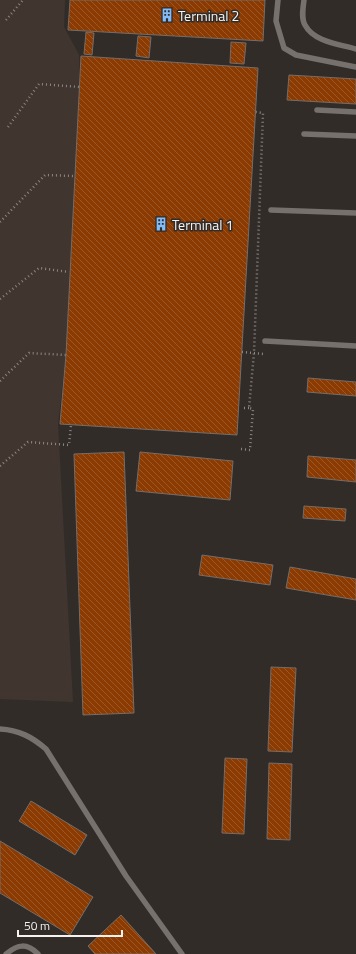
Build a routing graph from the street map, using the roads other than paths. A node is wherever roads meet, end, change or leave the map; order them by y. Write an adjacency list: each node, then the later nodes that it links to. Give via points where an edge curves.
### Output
1 (278, 0): 4 (lane, via 276,21 284,48 296,55)
2 (304, 0): 3 (lane, via 305,25 314,36)
3 (356, 48)
4 (356, 67)
5 (318, 110): 6 (lane)
6 (356, 112)
7 (304, 134): 8 (lane)
8 (356, 136)
9 (271, 210): 10 (lane)
10 (356, 213)
11 (265, 341): 12 (lane)
12 (356, 346)
13 (0, 729): 16 (lane, via 20,732 35,739 46,749 126,876)
14 (6, 954): 15 (lane, via 15,947 25,946)
15 (38, 954)
16 (182, 954)

